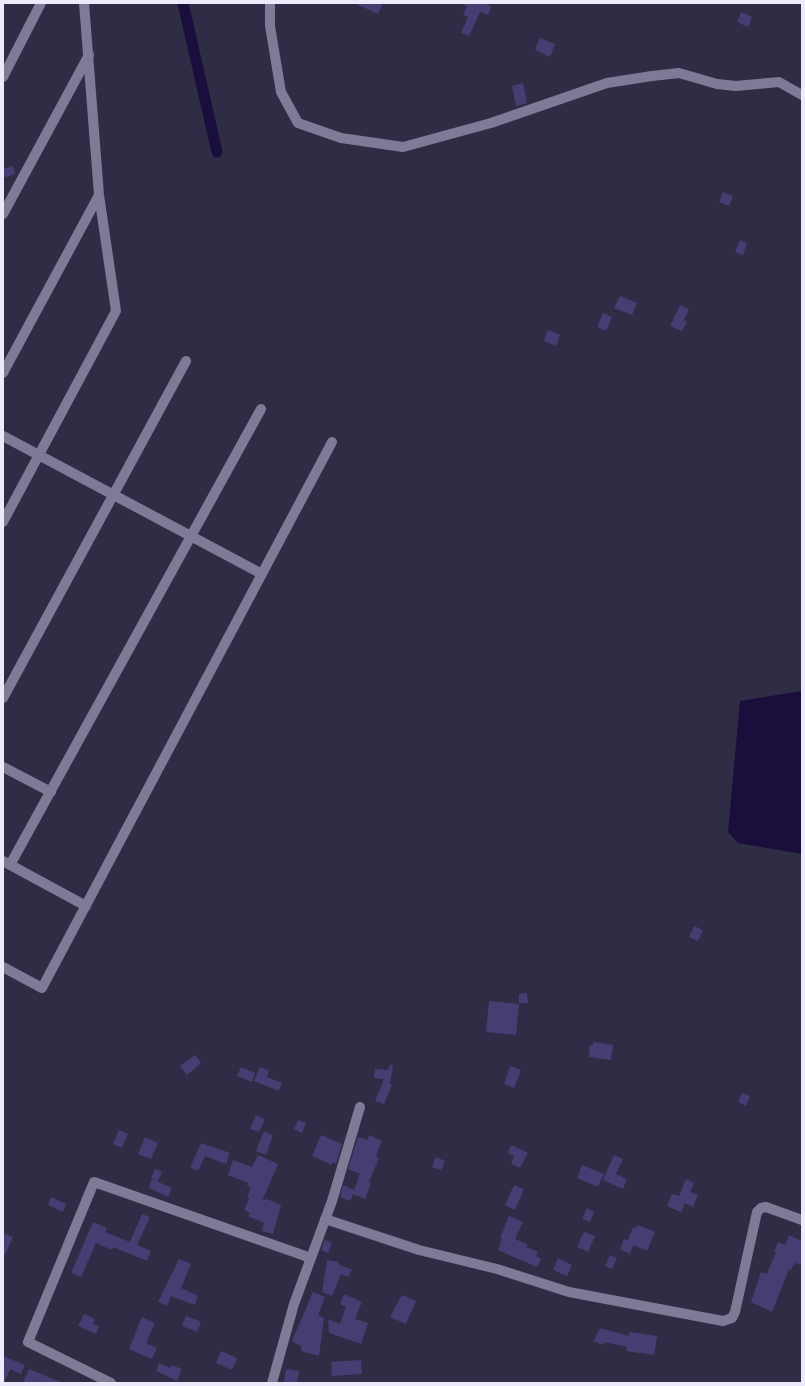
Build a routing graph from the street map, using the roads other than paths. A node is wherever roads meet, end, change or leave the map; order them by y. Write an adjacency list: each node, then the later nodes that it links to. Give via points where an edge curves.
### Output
1 (41, 3): 5 (street)
2 (84, 3): 4 (street)
3 (270, 3): 6 (street, via 270,26 282,92 298,123 341,138 404,147 491,123 607,83 679,73 716,84 736,86 779,82)
4 (89, 55): 7 (street); 8 (street)
5 (3, 77)
6 (802, 94)
7 (99, 195): 10 (street); 14 (street, via 116,311)
8 (3, 214)
9 (186, 361): 15 (street)
10 (3, 373)
11 (261, 408): 17 (street)
12 (3, 436): 14 (street)
13 (332, 442): 18 (street)
14 (38, 455): 15 (street); 16 (street)
15 (114, 495): 17 (street); 19 (street)
16 (3, 522)
17 (190, 536): 18 (street); 21 (street)
18 (262, 574): 23 (street)
19 (3, 698)
20 (3, 767): 21 (street)
21 (51, 792): 22 (street)
22 (6, 863): 23 (street)
23 (86, 906): 24 (street, via 42,988)
24 (3, 967)
25 (360, 1107): 26 (street)
26 (325, 1218): 27 (street, via 419,1250 497,1269 569,1292 723,1321 732,1318 735,1312 757,1212 766,1206); 28 (street)
27 (802, 1220)
28 (311, 1258): 29 (street, via 94,1182 28,1342); 30 (street, via 294,1304)
29 (111, 1383)
30 (272, 1383)

